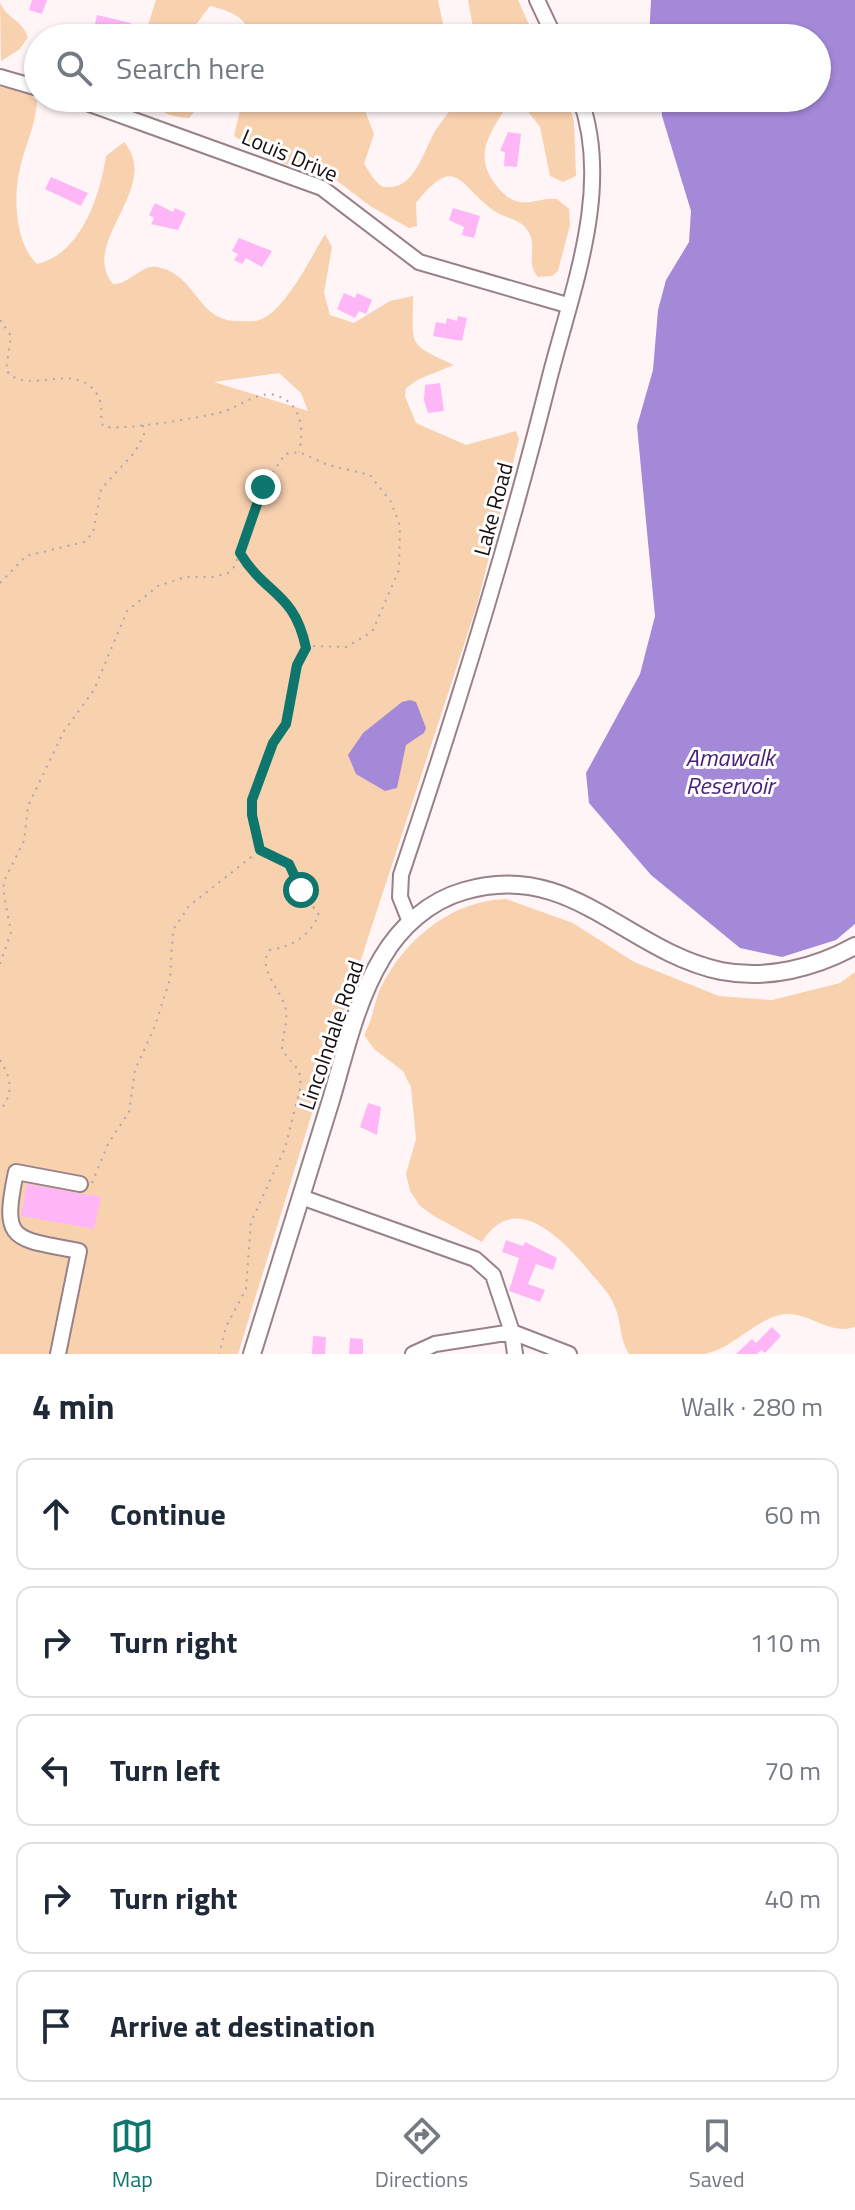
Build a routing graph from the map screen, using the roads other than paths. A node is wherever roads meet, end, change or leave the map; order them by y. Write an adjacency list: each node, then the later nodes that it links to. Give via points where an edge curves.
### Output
1 (537, 0): 2 (street)
2 (548, 24)
3 (0, 77): 4 (street)
4 (24, 84)
5 (112, 112): 7 (street, Louis Drive, via 322,188 419,262)
6 (583, 112): 7 (street, Lake Road, via 592,189)
7 (567, 305): 8 (street, Lake Road, via 496,585 401,875 400,897)
8 (410, 922): 9 (main road, Lincolndale Road, via 455,894 489,885 524,884 560,892 665,952 723,971 799,969); 11 (main road, Lincolndale Road, via 382,958 363,998)
9 (855, 946)
10 (80, 1184): 13 (street, via 16,1172 7,1213 19,1235 79,1251)
11 (301, 1197): 12 (street, via 475,1259 493,1275); 14 (main road, Lincolndale Road)
12 (512, 1332): 15 (street, via 435,1344); 16 (street); 17 (street)
13 (58, 1354)
14 (252, 1354)
15 (413, 1354)
16 (515, 1354)
17 (569, 1354)

